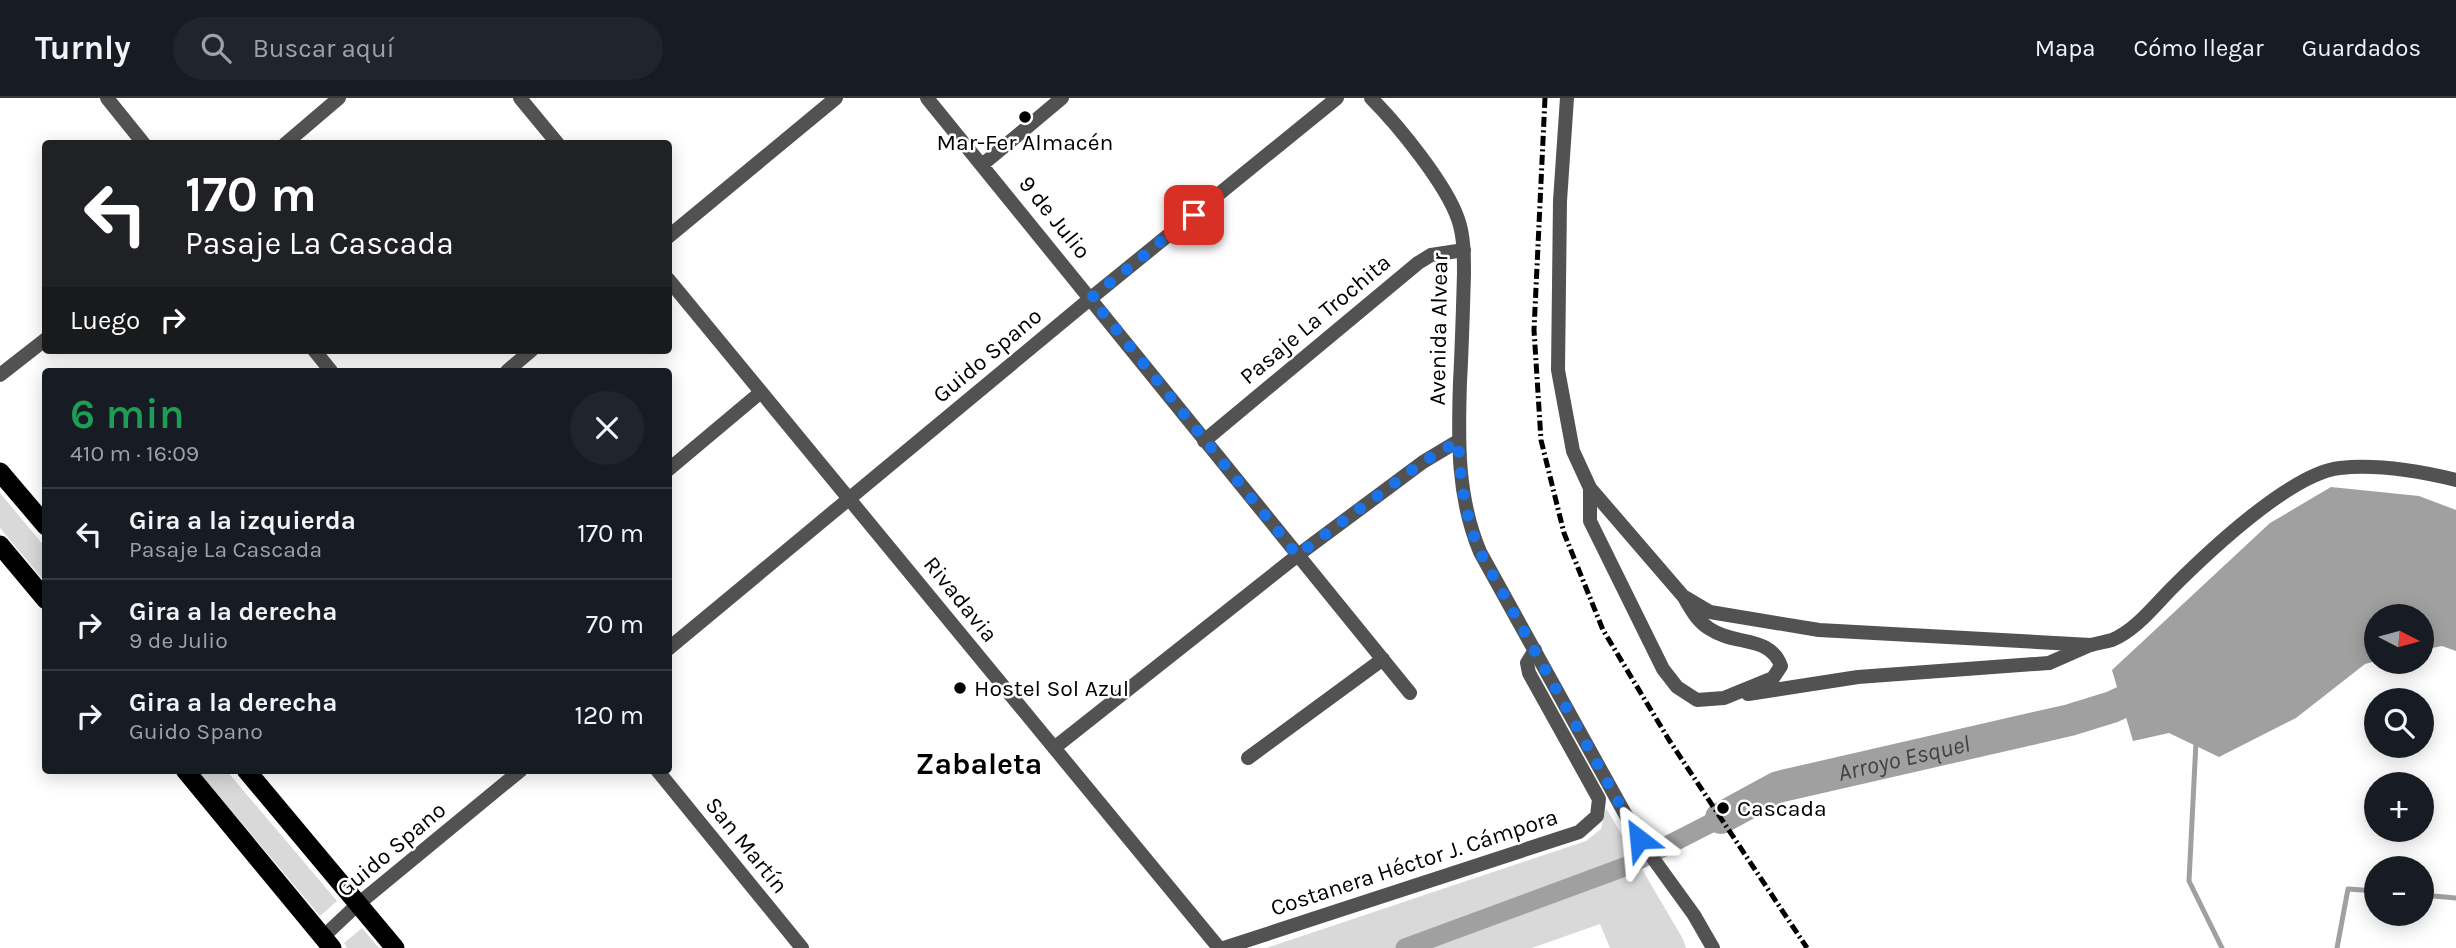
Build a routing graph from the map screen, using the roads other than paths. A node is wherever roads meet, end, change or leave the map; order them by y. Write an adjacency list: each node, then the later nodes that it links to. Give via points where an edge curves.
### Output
1 (107, 98): 10 (street)
2 (339, 98): 11 (street)
3 (520, 98): 12 (street)
4 (836, 98): 14 (street)
5 (927, 98): 13 (street, 9 de Julio)
6 (1062, 98): 13 (street)
7 (1337, 98): 17 (street, Guido Spano)
8 (1371, 98): 15 (street, Avenida Alvear, via 1440,184 1459,222)
9 (1567, 98): 30 (street, via 1560,201 1558,370 1573,451)
10 (141, 140)
11 (290, 140)
12 (555, 140)
13 (982, 165): 17 (street, 9 de Julio)
14 (672, 234)
15 (1464, 250): 25 (street, Pasaje La Trochita, via 1431,255 1418,263); 26 (street, Avenida Alvear)
16 (672, 284): 24 (street, Rivadavia)
17 (1091, 298): 25 (street, 9 de Julio); 31 (street, Guido Spano)
18 (42, 342): 23 (street)
19 (317, 354): 21 (street)
20 (527, 354): 22 (street)
21 (329, 368)
22 (511, 368)
23 (0, 375)
24 (761, 392): 27 (street); 31 (street, Rivadavia)
25 (1204, 441): 34 (street, 9 de Julio)
26 (1458, 441): 34 (street); 39 (street, Avenida Alvear, via 1469,526)
27 (672, 467)
28 (0, 472): 32 (highway)
29 (2456, 480): 37 (street, via 2377,468 2337,468 2303,481 2211,549 2136,624 2113,640)
30 (1590, 488): 36 (street); 42 (street, via 1590,521 1663,669 1677,688 1697,700)
31 (849, 499): 38 (street, Guido Spano); 43 (street, Rivadavia)
32 (42, 521)
33 (0, 545): 35 (highway)
34 (1297, 555): 40 (street, 9 de Julio); 43 (street)
35 (42, 595)
36 (1683, 596): 37 (street, via 1710,612 1819,630); 42 (street, via 1699,621 1712,631 1777,654 1781,666 1773,678)
37 (2091, 645): 42 (street, via 2049,663 1858,677)
38 (672, 646)
39 (1535, 650): 50 (street, Avenida Alvear, via 1639,839); 54 (street, Costanera Héctor J. Cámpora, via 1527,663 1529,673 1599,799 1597,816 1579,832)
40 (1382, 659): 41 (street, 9 de Julio); 44 (street)
41 (1410, 693)
42 (1724, 698)
43 (1055, 748): 54 (street, Rivadavia)
44 (1248, 758)
45 (188, 774): 51 (highway)
46 (249, 774): 49 (highway)
47 (517, 774): 49 (street, Guido Spano)
48 (660, 774): 53 (street, San Martín)
49 (357, 905): 51 (street, Guido Spano); 52 (highway)
50 (1694, 915): 55 (street); 56 (street, Avenida Alvear)
51 (327, 943)
52 (395, 948)
53 (802, 948)
54 (1221, 948)
55 (1700, 948)
56 (1713, 948)

